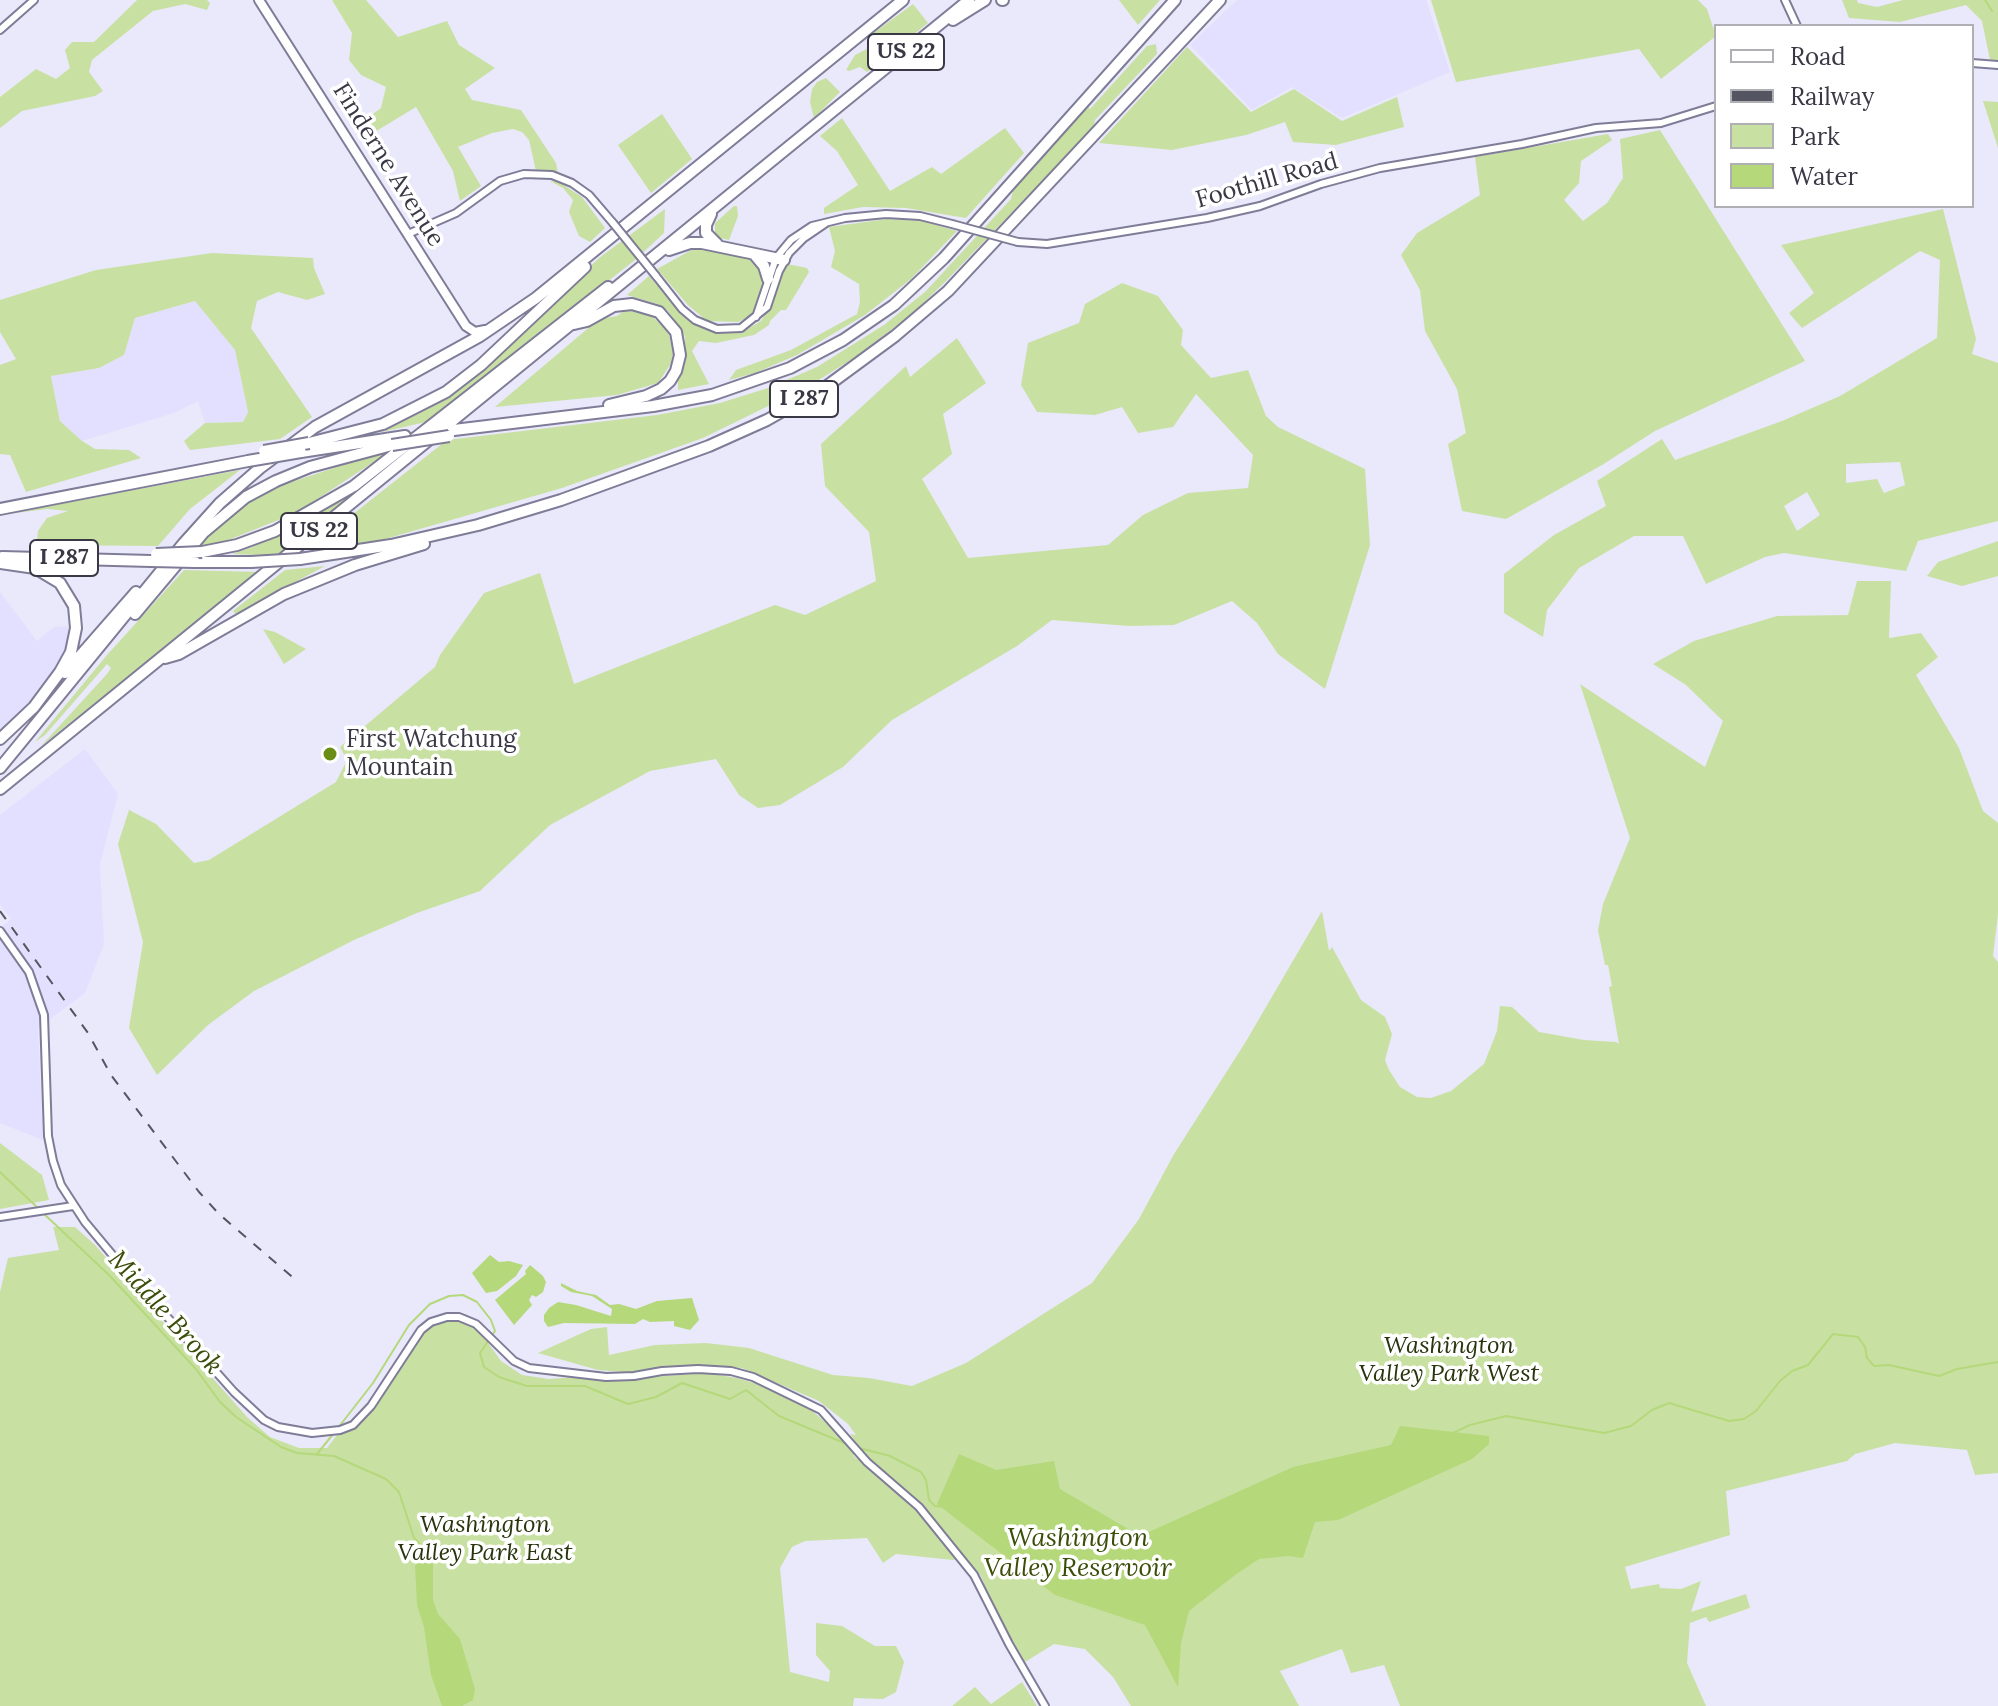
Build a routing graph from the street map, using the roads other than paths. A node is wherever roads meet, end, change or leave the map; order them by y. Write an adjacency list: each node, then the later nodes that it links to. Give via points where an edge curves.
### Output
1 (34, 0): 10 (street)
2 (259, 0): 17 (main road, Finderne Avenue)
3 (903, 0): 18 (highway, US 22)
4 (969, 0): 11 (highway, US 22)
5 (985, 0): 11 (highway)
6 (1175, 0): 29 (highway, I 287, via 944,258 873,321 809,359 743,385 672,403)
7 (1220, 0): 33 (highway, I 287, via 970,269 866,359 797,403 709,446)
8 (1785, 0): 9 (street)
9 (1796, 24)
10 (0, 30)
11 (926, 35): 15 (highway, US 22)
12 (1974, 63): 13 (street)
13 (1998, 65)
14 (1714, 107): 22 (street, Foothill Road, bridge, via 1661,123 1596,128 1380,168 1260,206 1047,244 1018,242 920,216 845,218 797,234)
15 (717, 206): 16 (highway, US 22); 19 (highway, via 706,230)
16 (696, 224): 20 (highway, US 22); 35 (highway, via 686,225 354,486 275,531)
17 (408, 234): 24 (street, bridge, via 456,213 500,181 524,174 552,175 589,195 682,309 701,324 732,329); 26 (main road, Finderne Avenue)
18 (607, 242): 27 (highway, US 22); 31 (highway, bridge, via 498,350 446,392 383,424 226,459)
19 (719, 245): 20 (highway, via 690,243); 21 (highway)
20 (661, 252): 25 (highway, US 22)
21 (752, 253): 22 (highway); 23 (highway)
22 (780, 259): 23 (street, Foothill Road); 24 (street, Foothill Road, via 767,307)
23 (768, 279): 24 (street, Foothill Road)
24 (756, 317)
25 (572, 325): 29 (highway, via 614,306 638,304 663,315 679,341 678,366 666,385); 38 (highway, US 22)
26 (466, 326): 27 (main road, via 478,332); 28 (main road)
27 (494, 327): 28 (highway, US 22)
28 (461, 347): 37 (highway, US 22, via 277,453 211,512)
29 (593, 412): 30 (highway, I 287)
30 (452, 433): 31 (highway, I 287, bridge); 39 (highway, bridge, via 348,455 259,489 203,533 80,677)
31 (217, 467): 32 (highway, I 287)
32 (0, 509)
33 (478, 525): 35 (highway, I 287, bridge, via 300,559); 38 (highway, via 308,583)
34 (0, 557): 35 (highway, I 287, bridge)
35 (199, 557)
36 (0, 563): 40 (highway, via 46,573 60,583 74,606 71,652)
37 (163, 569): 39 (highway, US 22); 40 (highway, via 119,610)
38 (160, 660): 43 (highway, US 22)
39 (70, 681): 42 (highway, US 22)
40 (40, 701): 41 (highway)
41 (0, 739)
42 (0, 768)
43 (0, 789)
44 (0, 931): 45 (street, via 24,964 41,1003 49,1144)
45 (73, 1206): 46 (street); 47 (street, via 257,1415 294,1431 336,1431 353,1425 416,1335 426,1325 452,1316 471,1321 514,1361 535,1370 606,1377 690,1369 742,1373 813,1403 867,1462 915,1503 966,1564)
46 (0, 1217)
47 (1045, 1706)

